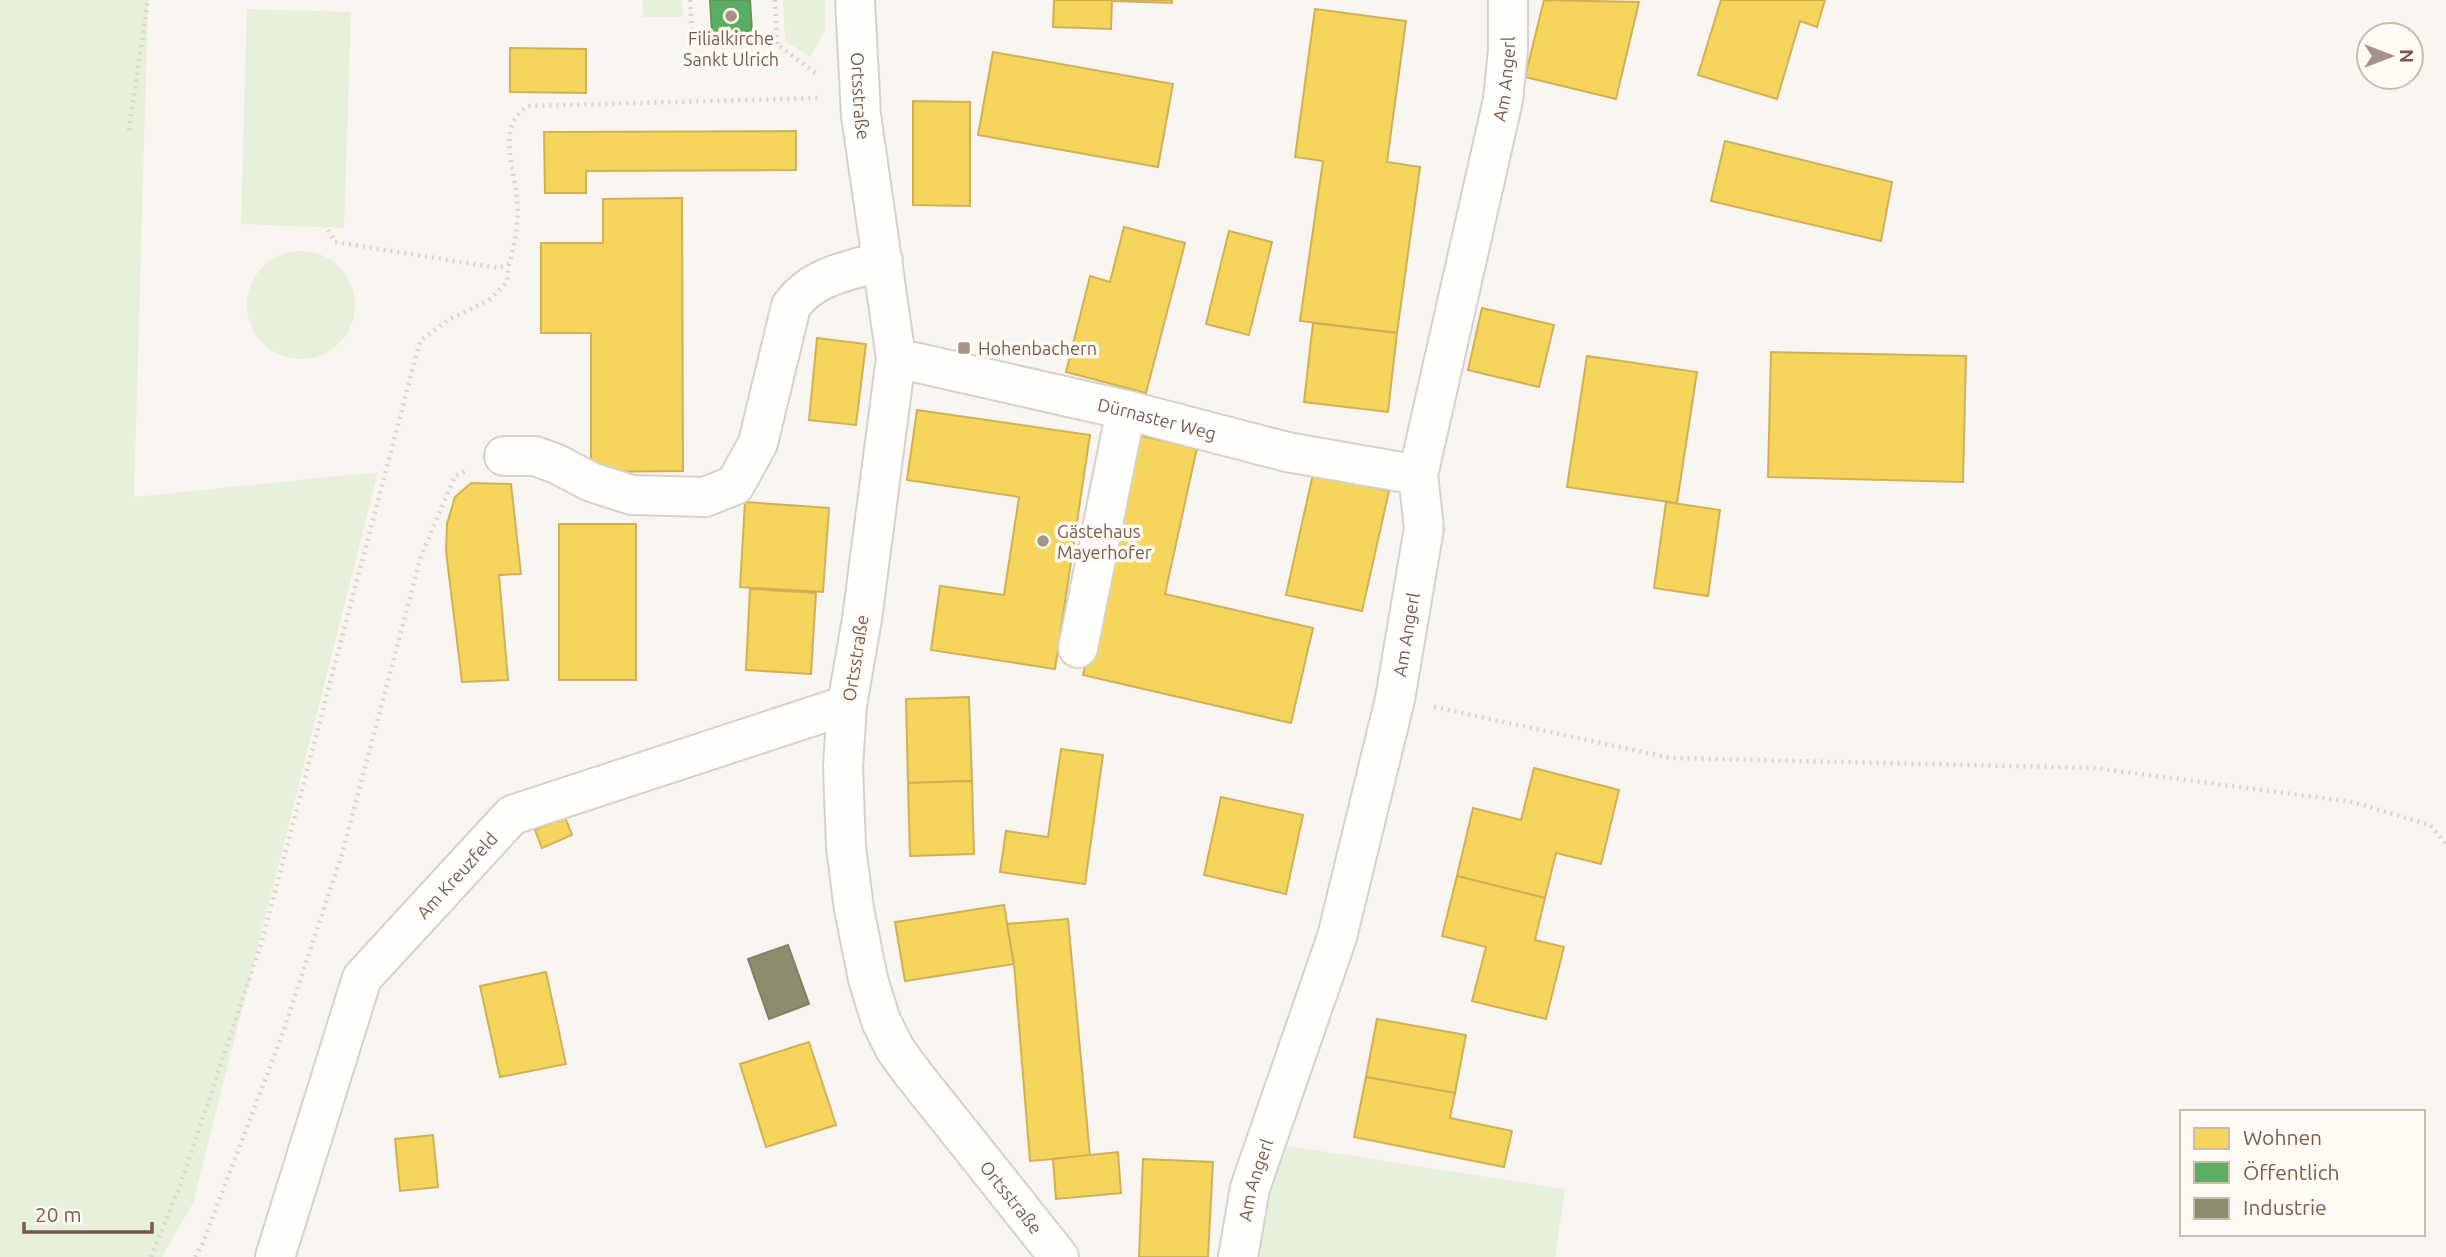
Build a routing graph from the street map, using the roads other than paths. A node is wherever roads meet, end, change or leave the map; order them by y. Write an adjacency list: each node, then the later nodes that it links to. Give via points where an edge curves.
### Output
1 (855, 0): 3 (street, Ortsstraße, via 861,115)
2 (1508, 0): 7 (street, Am Angerl, via 1503,100)
3 (883, 261): 4 (street, Ortsstraße); 6 (street, via 824,279 801,292 791,306 758,443 734,485 705,497 632,495 534,456)
4 (896, 358): 5 (street, Dürnaster Weg); 9 (street, Ortsstraße)
5 (1126, 410): 7 (street, Dürnaster Weg, via 1287,452); 8 (street)
6 (504, 456)
7 (1418, 475): 12 (street, Am Angerl, via 1424,528 1395,699 1338,937 1250,1188)
8 (1078, 648)
9 (847, 705): 10 (street, Am Kreuzfeld, via 512,815 362,978); 11 (street, Ortsstraße, via 846,847 868,979 881,1021 914,1075)
10 (275, 1257)
11 (1059, 1257)
12 (1238, 1257)

